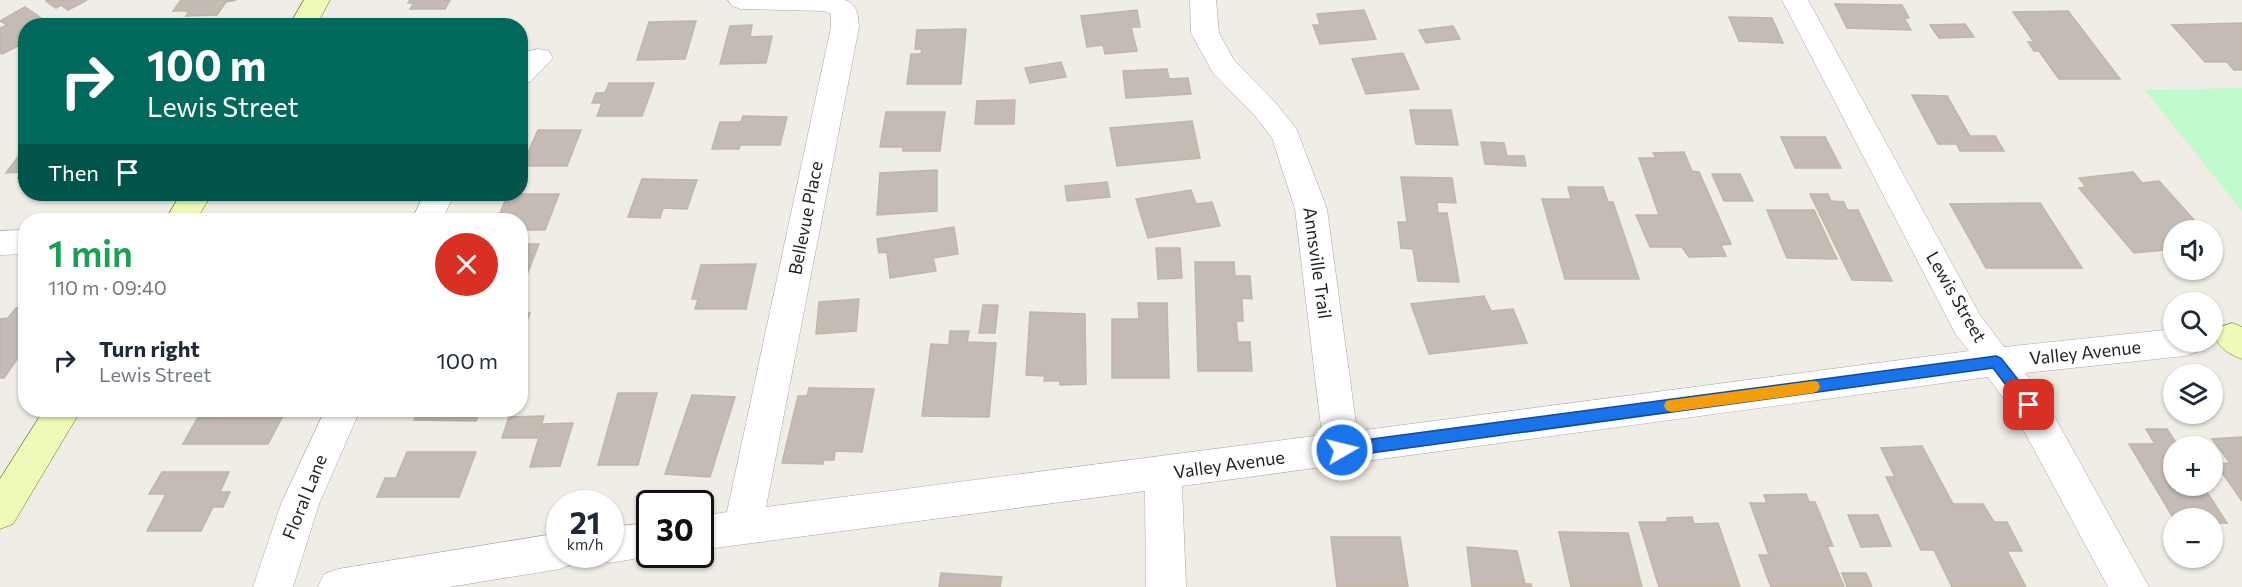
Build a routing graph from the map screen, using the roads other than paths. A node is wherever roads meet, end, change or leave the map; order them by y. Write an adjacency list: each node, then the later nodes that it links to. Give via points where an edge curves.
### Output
1 (317, 0): 5 (street)
2 (741, 0): 15 (street, Bellevue Place, via 829,3 844,10 845,27)
3 (1203, 0): 12 (street, Annsville Trail, via 1205,33 1223,66 1286,135 1311,210)
4 (1795, 0): 9 (street, Lewis Street, via 1968,325)
5 (307, 18)
6 (18, 242): 7 (street)
7 (0, 243)
8 (2163, 344): 9 (street, Valley Avenue)
9 (1996, 362): 12 (street, Valley Avenue); 21 (street, Lewis Street, via 2029,405)
10 (59, 417): 14 (street)
11 (339, 417): 18 (street, Floral Lane, via 300,504)
12 (1342, 450): 13 (street, Valley Avenue)
13 (1163, 474): 15 (street, Valley Avenue); 20 (street)
14 (0, 512)
15 (743, 528): 16 (street, Valley Avenue)
16 (714, 532)
17 (546, 553): 19 (street)
18 (273, 587)
19 (338, 587)
20 (1166, 587)
21 (2129, 587)

